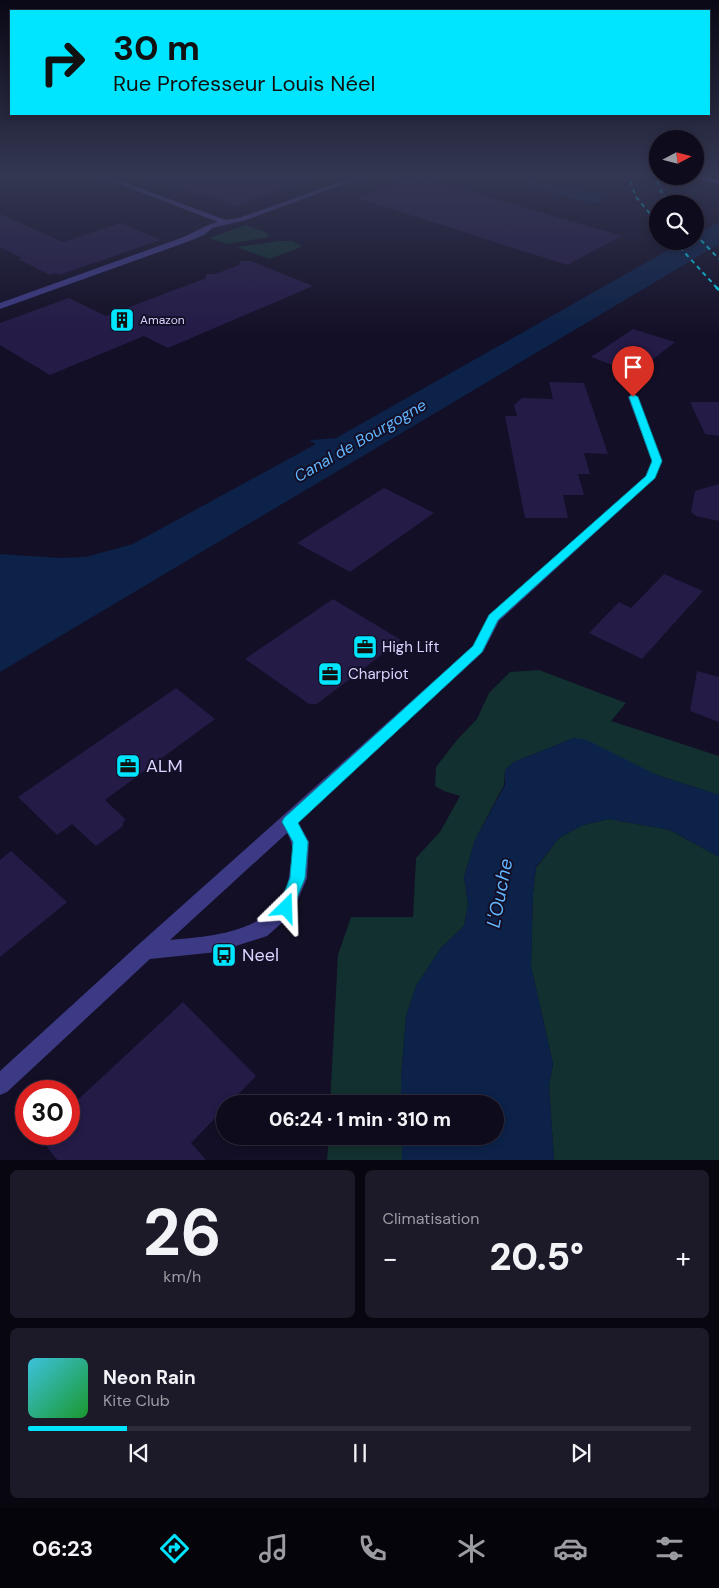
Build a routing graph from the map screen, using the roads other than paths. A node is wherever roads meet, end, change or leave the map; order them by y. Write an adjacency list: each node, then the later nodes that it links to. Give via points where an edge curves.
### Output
1 (209, 227): 2 (street, via 170,246)
2 (0, 306)
3 (633, 397): 4 (street, via 657,461 650,478 494,618 478,649)
4 (289, 822): 5 (street); 5 (street, via 301,842 298,878 286,908 261,930 217,944)
5 (144, 951): 6 (street)
6 (0, 1085)

